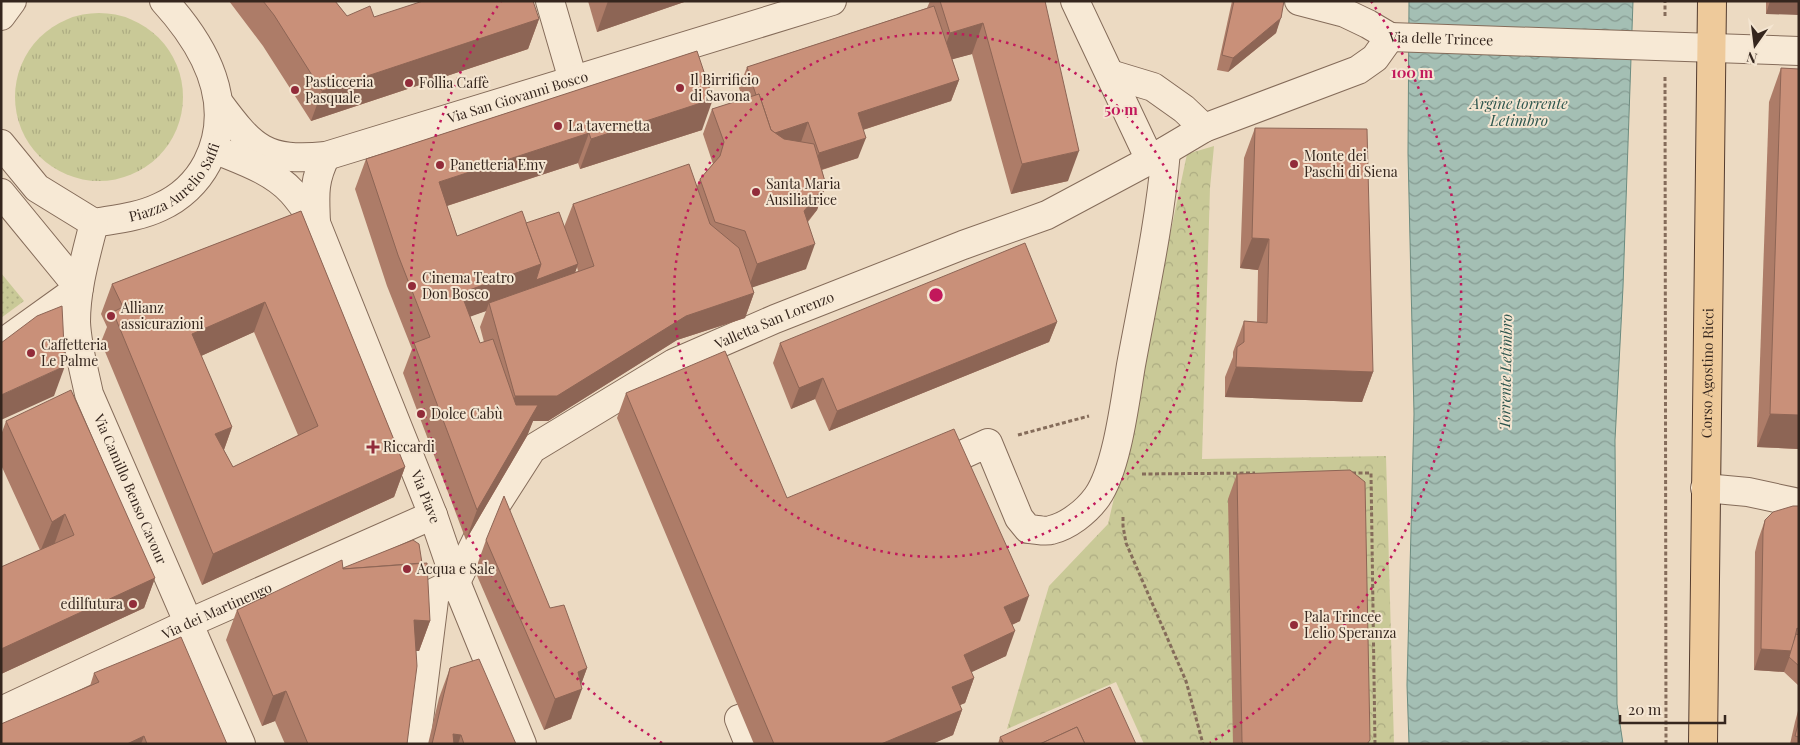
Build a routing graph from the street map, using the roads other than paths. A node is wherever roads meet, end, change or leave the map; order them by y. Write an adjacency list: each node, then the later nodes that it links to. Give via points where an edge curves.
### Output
1 (12, 1): 9 (street)
2 (164, 1): 15 (street, Piazza Aurelio Saffi, via 198,44 211,70)
3 (550, 1): 14 (street)
4 (1075, 1): 13 (street)
5 (1299, 1): 8 (street)
6 (1712, 1): 11 (main road, Corso Agostino Ricci)
7 (829, 2): 14 (street, Via San Giovanni Bosco)
8 (1345, 7): 10 (street)
9 (1, 16)
10 (1390, 38): 11 (street, Via delle Trincee); 16 (street, Via delle Trincee, via 1375,58 1358,70)
11 (1711, 48): 12 (street, Via delle Trincee); 27 (main road, Corso Agostino Ricci)
12 (1799, 51)
13 (1110, 74): 16 (street, via 1153,87); 20 (street)
14 (573, 80): 19 (street, Via San Giovanni Bosco)
15 (219, 103): 18 (street, Piazza Aurelio Saffi); 19 (street, Via San Giovanni Bosco, via 242,133 258,147 282,157)
16 (1204, 128): 20 (street, Via delle Trincee)
17 (1, 144): 22 (street, via 38,188)
18 (214, 149): 22 (street, Piazza Aurelio Saffi, via 202,172 184,192 162,207 138,216); 23 (street, Via Piave, via 273,177 291,191)
19 (326, 156): 23 (street, Via Piave, via 318,170 315,187)
20 (1158, 156): 26 (street, via 1158,218 1110,470 1097,496 1074,520 1050,531 1028,529 1019,518 988,443); 30 (street, Valletta San Lorenzo, via 1047,215 775,319 674,363 532,449 487,519)
21 (1, 193): 24 (street)
22 (94, 223): 24 (street, Via Camillo Benso Cavour)
23 (316, 223): 29 (street, Via Piave)
24 (79, 288): 25 (street); 31 (street, Via Camillo Benso Cavour, via 77,399)
25 (1, 344)
26 (909, 480)
27 (1705, 488): 28 (street, via 1748,492); 38 (main road, Corso Agostino Ricci)
28 (1799, 503)
29 (432, 515): 30 (street, Via Piave); 31 (street, Via dei Martinengo)
30 (456, 582): 35 (street, via 435,592); 36 (street, Via Piave)
31 (189, 623): 33 (street, Via dei Martinengo); 34 (street, Via Camillo Benso Cavour)
32 (760, 679): 37 (street, via 771,707 739,719)
33 (1, 711)
34 (241, 744)
35 (416, 744)
36 (522, 744)
37 (749, 744)
38 (1704, 744)

